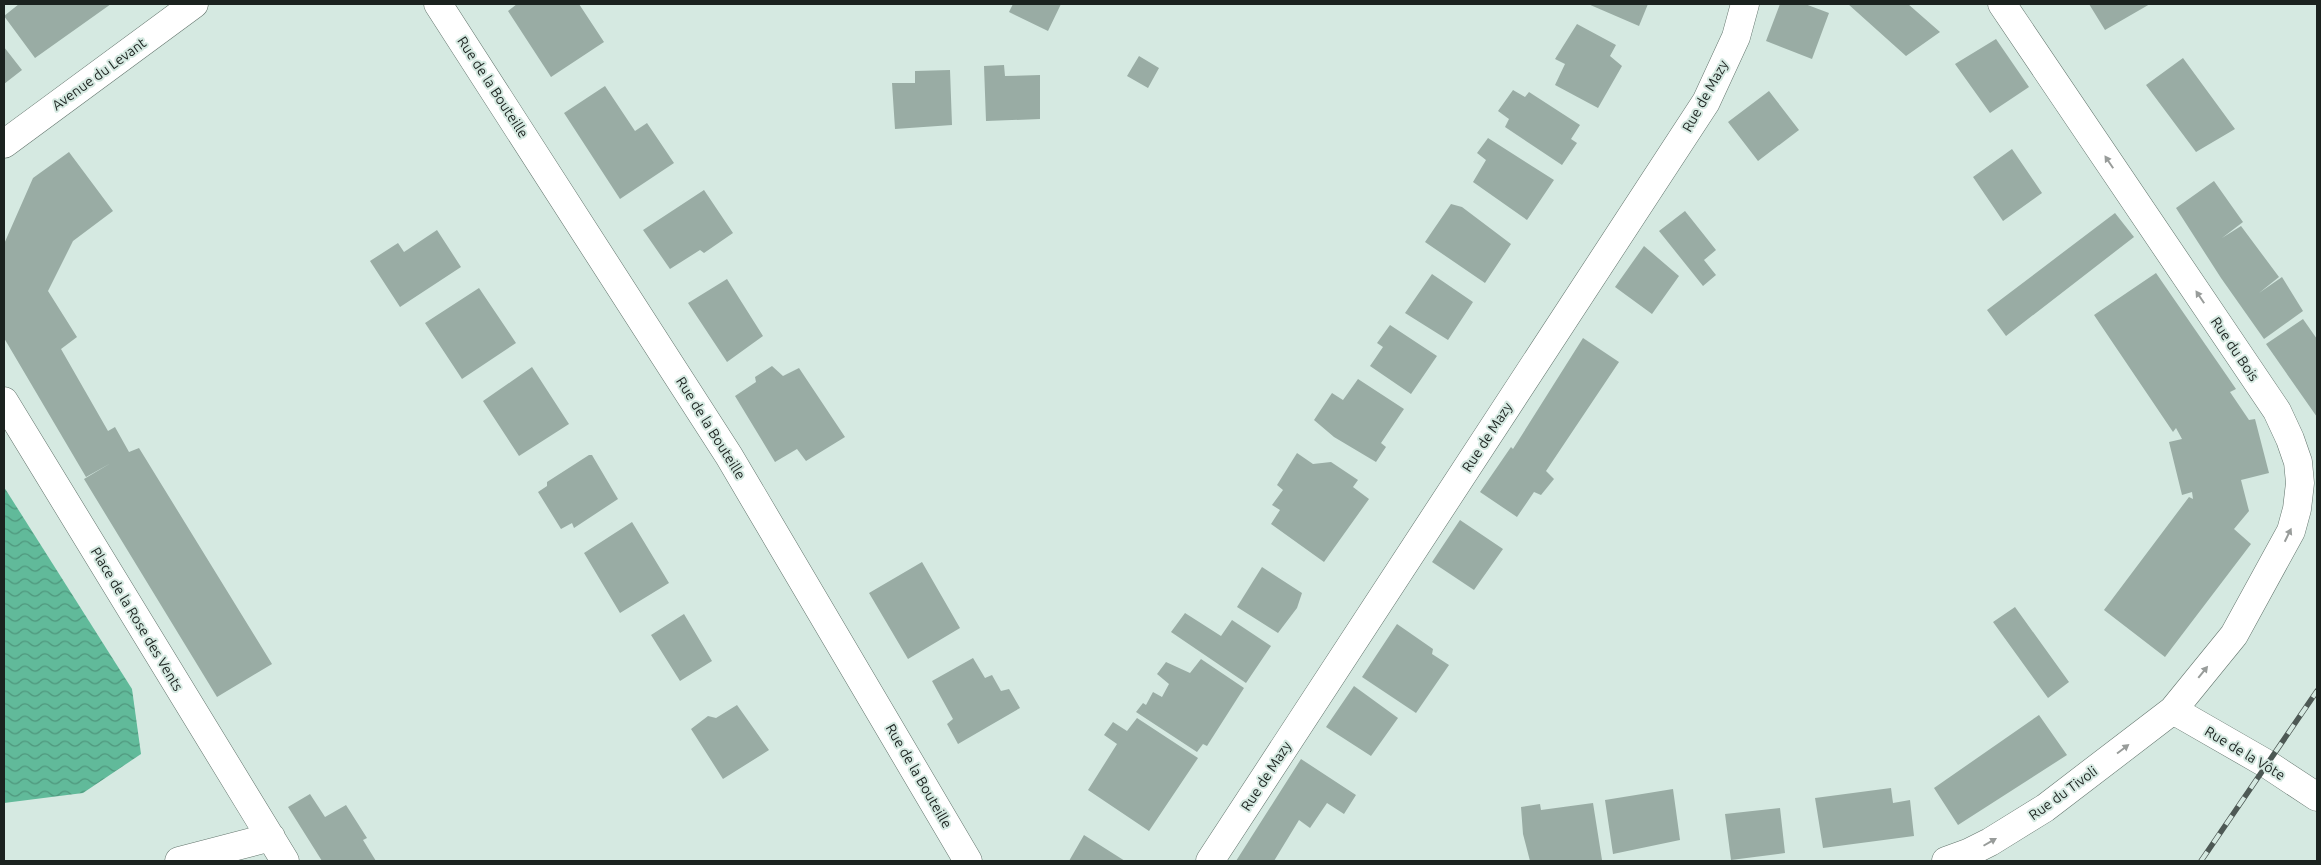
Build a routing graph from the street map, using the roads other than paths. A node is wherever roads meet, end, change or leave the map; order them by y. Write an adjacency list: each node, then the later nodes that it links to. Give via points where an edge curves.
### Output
1 (194, 4): 5 (street, Avenue du Levant)
2 (438, 4): 12 (street, Rue de la Bouteille, via 729,456)
3 (1745, 4): 13 (street, Rue de Mazy, via 1736,37 1706,102)
4 (2002, 4): 7 (street, Rue du Bois, one-way to 4, via 2234,635 2291,531 2298,509 2298,462 2277,411)
5 (4, 144)
6 (4, 401): 9 (street, Place de la Rose des Vents)
7 (2173, 710): 8 (street, Rue de la Vôte); 14 (street, Rue du Tivoli, one-way to 7, via 1990,842 2045,808)
8 (2317, 797)
9 (270, 837): 10 (street); 11 (street, Place de la Rose des Vents)
10 (179, 861)
11 (285, 861)
12 (968, 861)
13 (1210, 861)
14 (1946, 861)

